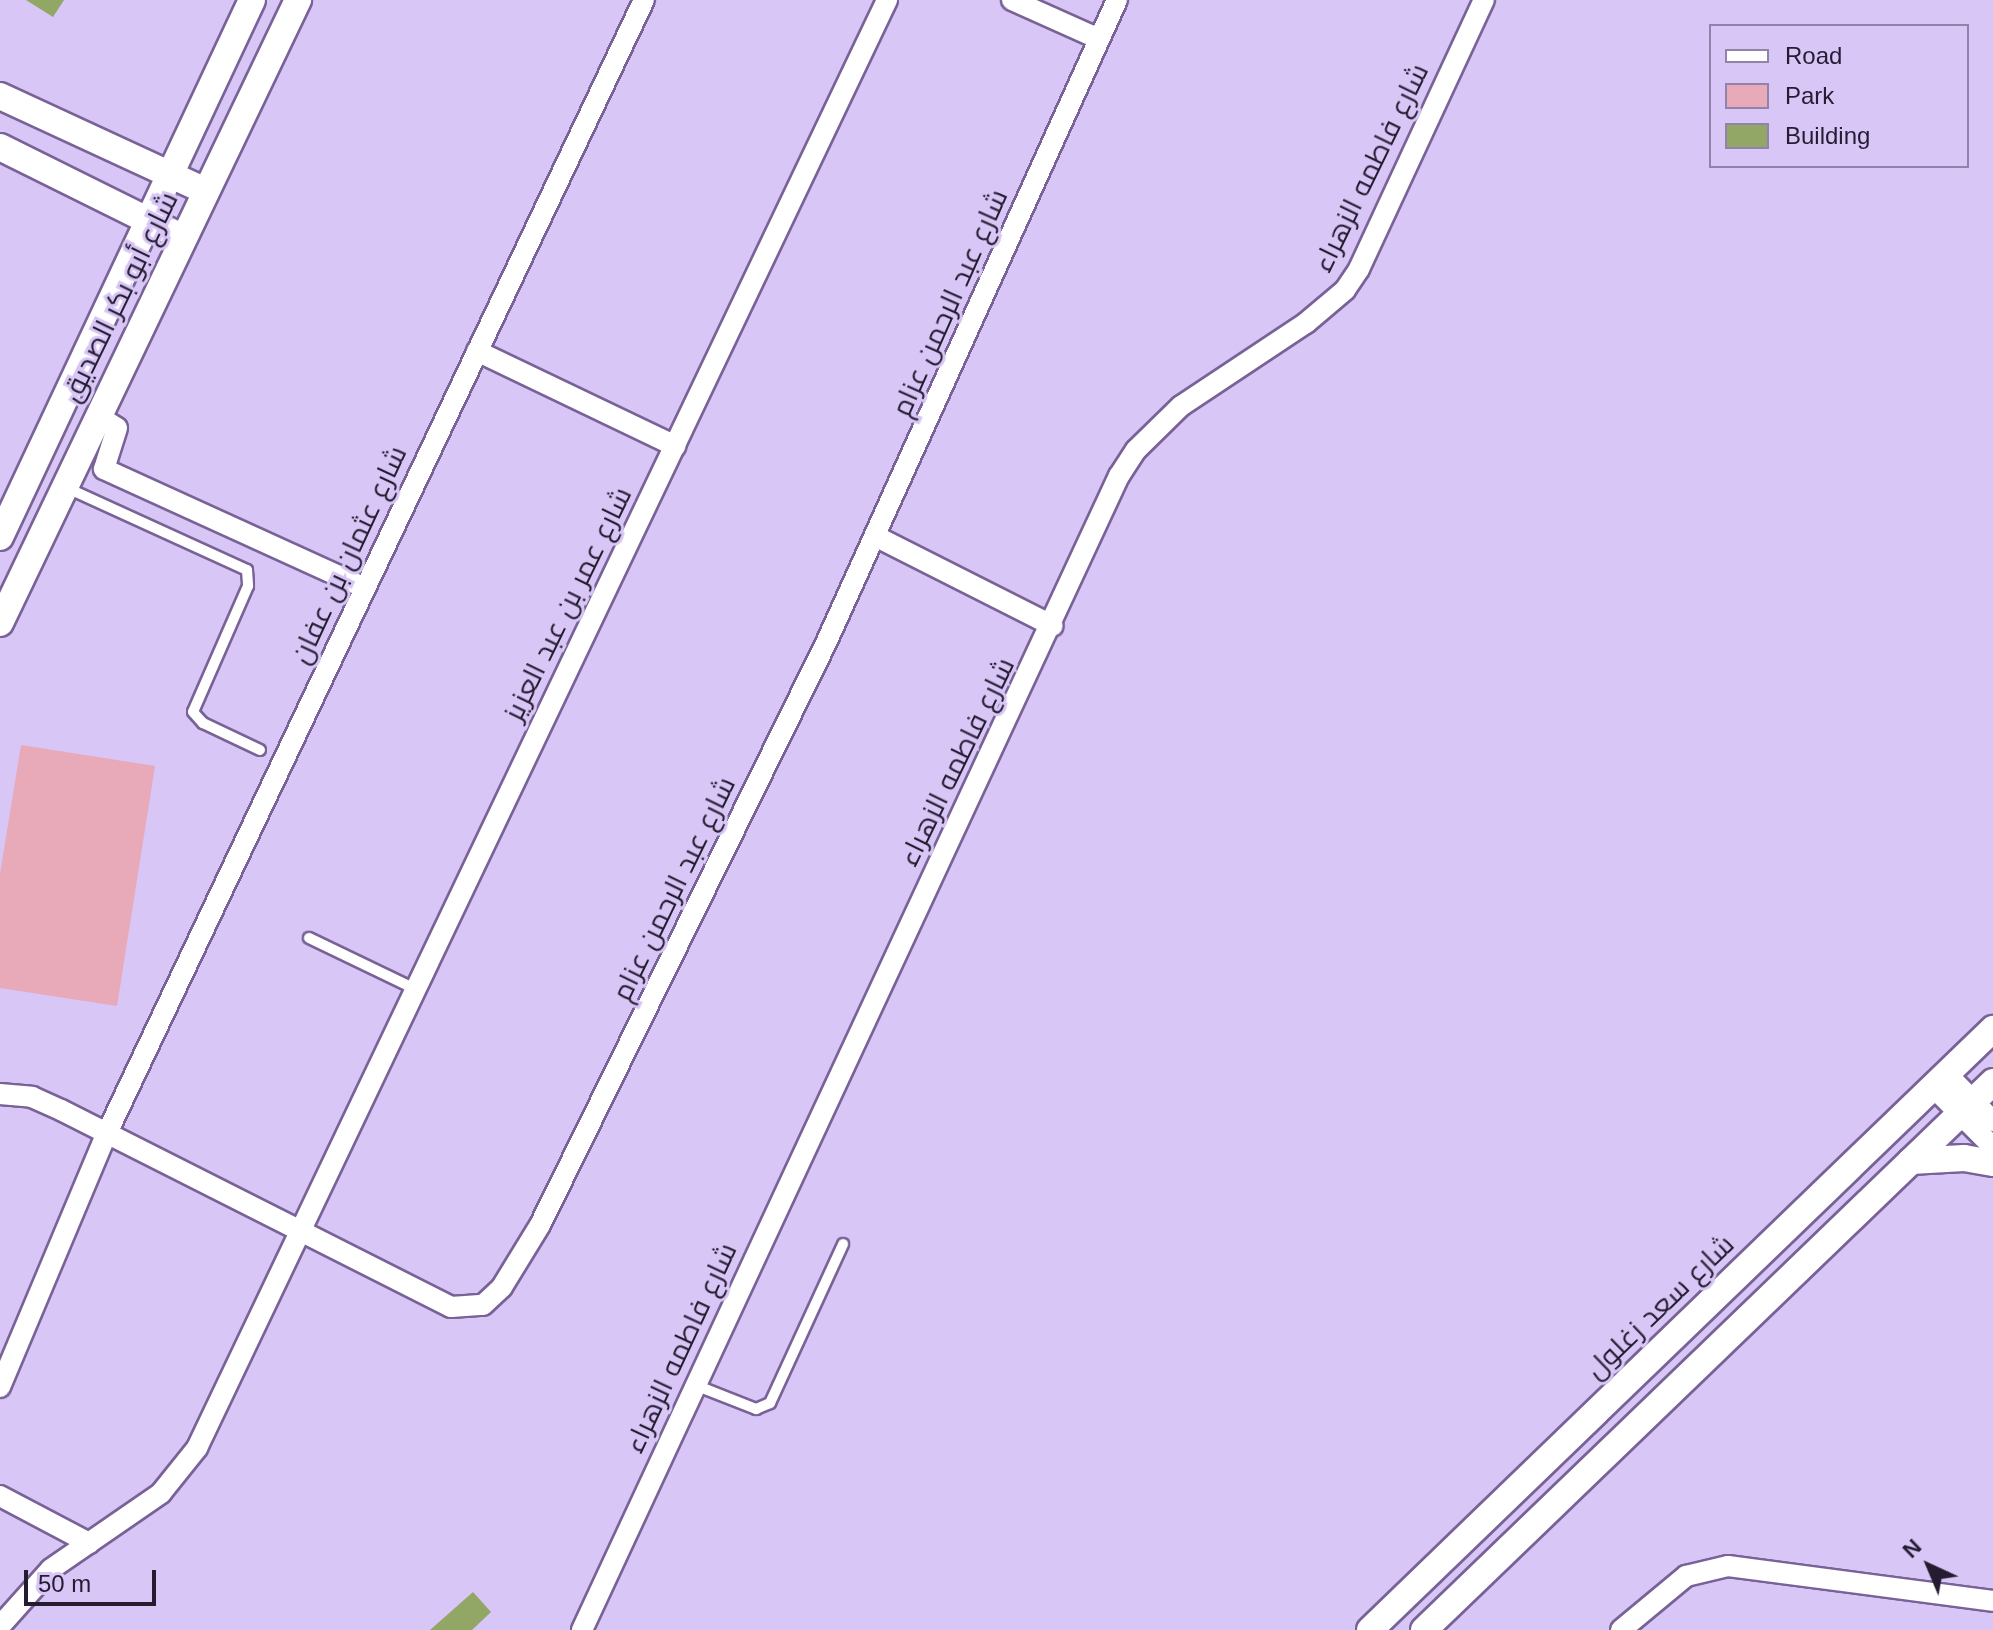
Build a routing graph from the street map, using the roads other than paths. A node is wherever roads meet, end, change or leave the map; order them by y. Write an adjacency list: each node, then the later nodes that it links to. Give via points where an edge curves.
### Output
1 (252, 0): 11 (street, شارع أبو بكر الصديق)
2 (298, 0): 12 (street, شارع أبو بكر الصديق)
3 (644, 0): 15 (street, شارع عثمان بن عفان)
4 (887, 0): 17 (street, شارع عمر بن عبد العزيز)
5 (1012, 0): 8 (street)
6 (1117, 0): 8 (street, شارع عبد الرحمن عزام)
7 (1484, 0): 23 (street, شارع فاطمه الزهراء, via 1359,269 1327,308 1181,406 1136,450 1119,476)
8 (1099, 39): 19 (street, شارع عبد الرحمن عزام)
9 (0, 96): 11 (street)
10 (0, 147): 13 (street)
11 (169, 173): 12 (street); 13 (street, شارع أبو بكر الصديق)
12 (206, 191): 14 (street, شارع أبو بكر الصديق)
13 (146, 220): 14 (street); 20 (street, شارع أبو بكر الصديق)
14 (183, 238): 16 (street, شارع أبو بكر الصديق)
15 (477, 351): 17 (street); 21 (street, شارع عثمان بن عفان)
16 (98, 416): 18 (street, شارع أبو بكر الصديق); 21 (street, via 117,428 104,469)
17 (675, 446): 26 (street, شارع عمر بن عبد العزيز)
18 (65, 487): 22 (street, شارع أبو بكر الصديق); 24 (lane, via 247,570 248,586 193,712 203,723)
19 (875, 536): 23 (street); 37 (street, شارع عبد الرحمن عزام, via 540,1225 502,1287 483,1305 451,1307)
20 (0, 537)
21 (365, 588): 33 (street, شارع عثمان بن عفان)
22 (0, 623)
23 (1053, 626): 39 (street, شارع فاطمه الزهراء)
24 (260, 750)
25 (309, 938): 26 (lane)
26 (415, 989): 37 (street, شارع عمر بن عبد العزيز)
27 (1993, 1029): 28 (street, شارع سعد زغلول)
28 (1940, 1081): 31 (street); 46 (street, شارع سعد زغلول)
29 (1993, 1082): 31 (street)
30 (0, 1094): 33 (street, شارع عبد الرحمن عزام, via 32,1097)
31 (1967, 1108): 32 (street); 34 (street); 35 (street)
32 (1993, 1121)
33 (106, 1135): 37 (street, شارع عبد الرحمن عزام); 40 (street, شارع عثمان بن عفان)
34 (1993, 1147)
35 (1911, 1161): 36 (street, via 1964,1158); 47 (street)
36 (1993, 1163)
37 (299, 1231): 42 (street, شارع عمر بن عبد العزيز, via 186,1465 161,1493)
38 (843, 1244): 39 (lane, via 770,1403 756,1409)
39 (695, 1385): 45 (street, شارع فاطمه الزهراء)
40 (0, 1387)
41 (0, 1496): 42 (street)
42 (89, 1543): 44 (street, شارع عمر بن عبد العزيز, via 31,1586)
43 (1993, 1601): 48 (street, via 1728,1566 1686,1576)
44 (0, 1626)
45 (582, 1630)
46 (1370, 1630)
47 (1424, 1630)
48 (1621, 1630)

